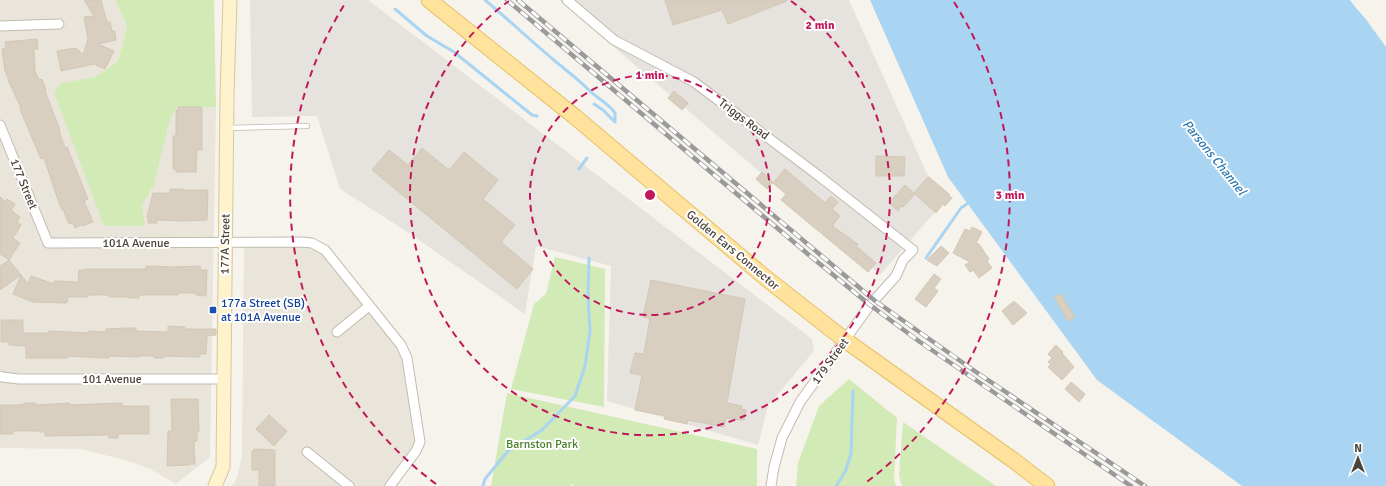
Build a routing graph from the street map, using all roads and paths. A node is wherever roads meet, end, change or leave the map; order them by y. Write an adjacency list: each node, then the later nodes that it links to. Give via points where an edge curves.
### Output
1 (230, 0): 8 (street, 177A Street)
2 (429, 0): 14 (main road, Golden Ears Connector, via 574,116 767,279)
3 (567, 0): 11 (street, Triggs Road, via 614,40 694,82)
4 (59, 24): 5 (street)
5 (0, 26)
6 (0, 125): 9 (street, 177 Street)
7 (307, 126): 8 (lane)
8 (227, 128): 10 (street, 177A Street)
9 (48, 243): 10 (street, 101A Avenue)
10 (225, 243): 12 (street, 101A Avenue, via 301,242 316,245 328,254); 16 (street, 177A Street)
11 (913, 250): 14 (street, 179 Street, via 903,260 896,276 874,300)
12 (369, 306): 13 (street); 20 (street, 101A Avenue, via 406,354 420,436 419,447)
13 (337, 332)
14 (845, 340): 21 (street, 179 Street, via 800,402 782,438); 22 (main road, Golden Ears Connector)
15 (0, 376): 16 (street, 101 Avenue, via 19,379)
16 (224, 379): 18 (street, 177A Street, via 223,467)
17 (307, 452): 19 (street)
18 (215, 486)
19 (349, 486)
20 (390, 486)
21 (771, 486)
22 (1047, 486)

